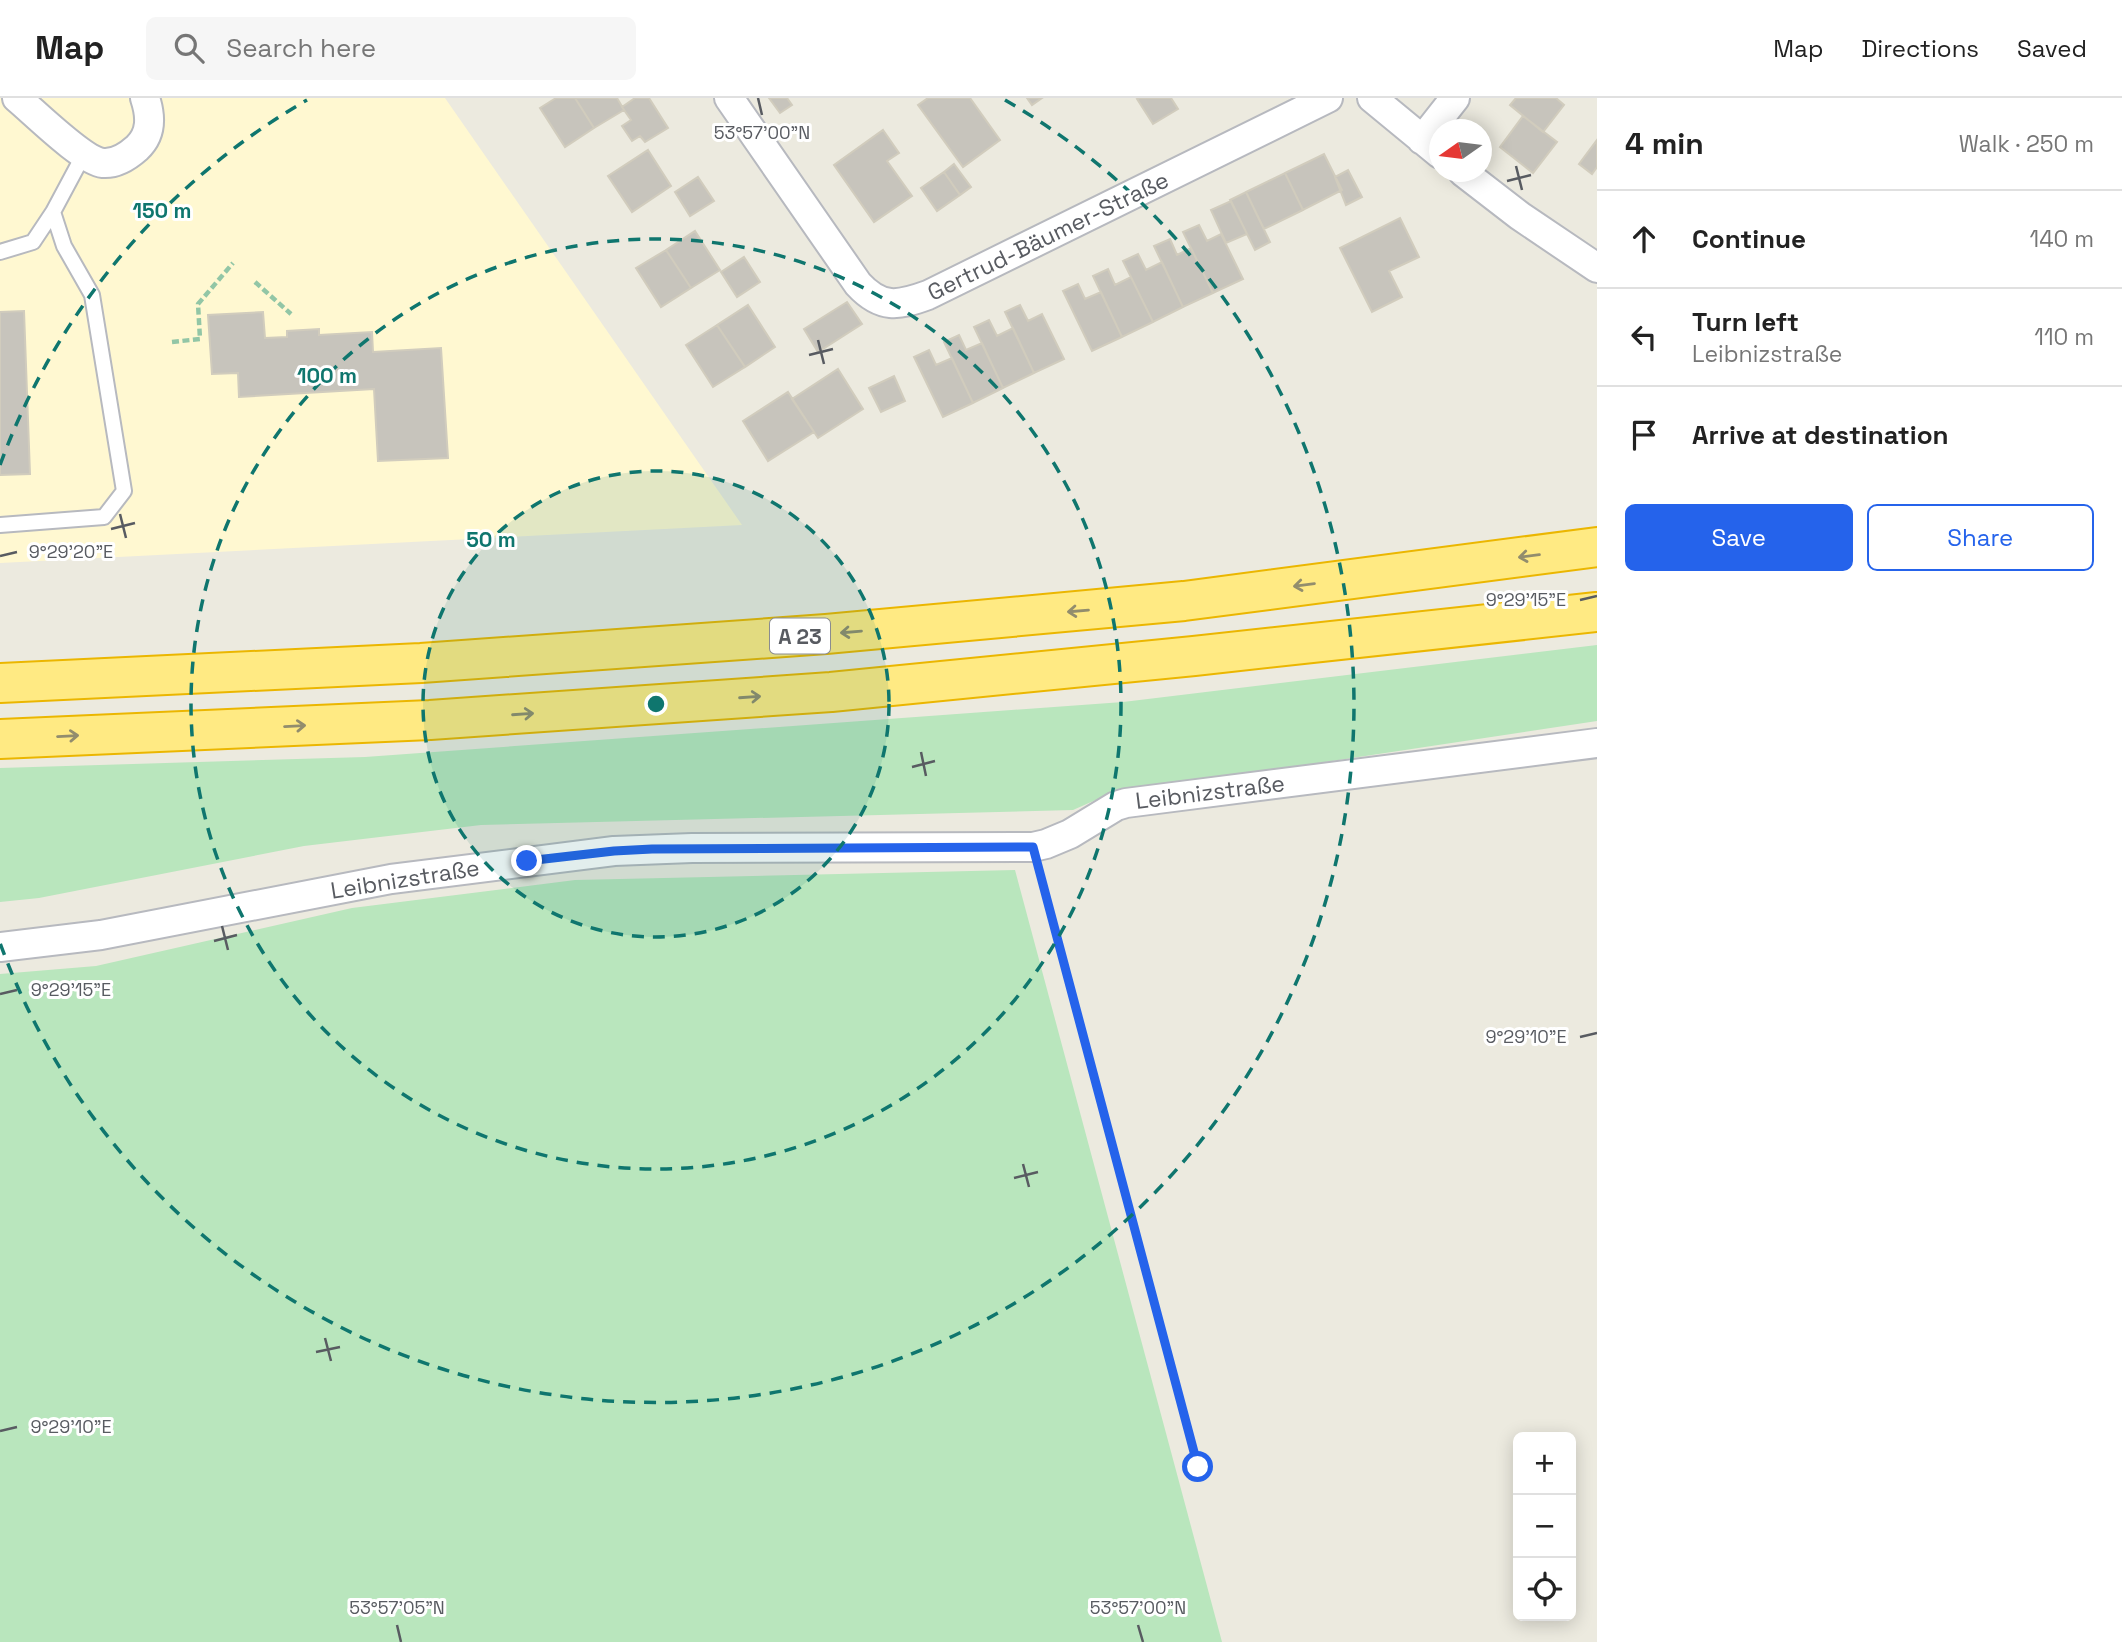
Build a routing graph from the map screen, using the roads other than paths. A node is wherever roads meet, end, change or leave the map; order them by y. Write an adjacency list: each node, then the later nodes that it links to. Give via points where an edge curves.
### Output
1 (17, 98): 9 (street)
2 (145, 98): 9 (street, via 148,132 136,148 104,163)
3 (729, 98): 4 (street, Gertrud-Bäumer-Straße, via 858,284 877,300 894,303 928,295)
4 (1328, 98)
5 (1372, 98): 8 (street)
6 (1455, 98): 7 (street)
7 (1445, 119)
8 (1429, 145)
9 (84, 155): 11 (lane)
10 (1475, 182): 13 (street)
11 (53, 212): 12 (lane, via 33,242); 14 (lane, via 64,246 92,295 124,491 104,517)
12 (0, 252)
13 (1597, 268)
14 (0, 525)
15 (1597, 547): 17 (highway, A 23, one-way to 17, via 1184,601 826,634 421,663)
16 (1597, 612): 18 (highway, one-way to 16, via 429,720 831,692)
17 (0, 683)
18 (0, 739)
19 (1597, 743): 20 (street, Leibnizstraße, via 1126,803 1058,840 1033,847 614,851 391,878 145,928)
20 (0, 947)

